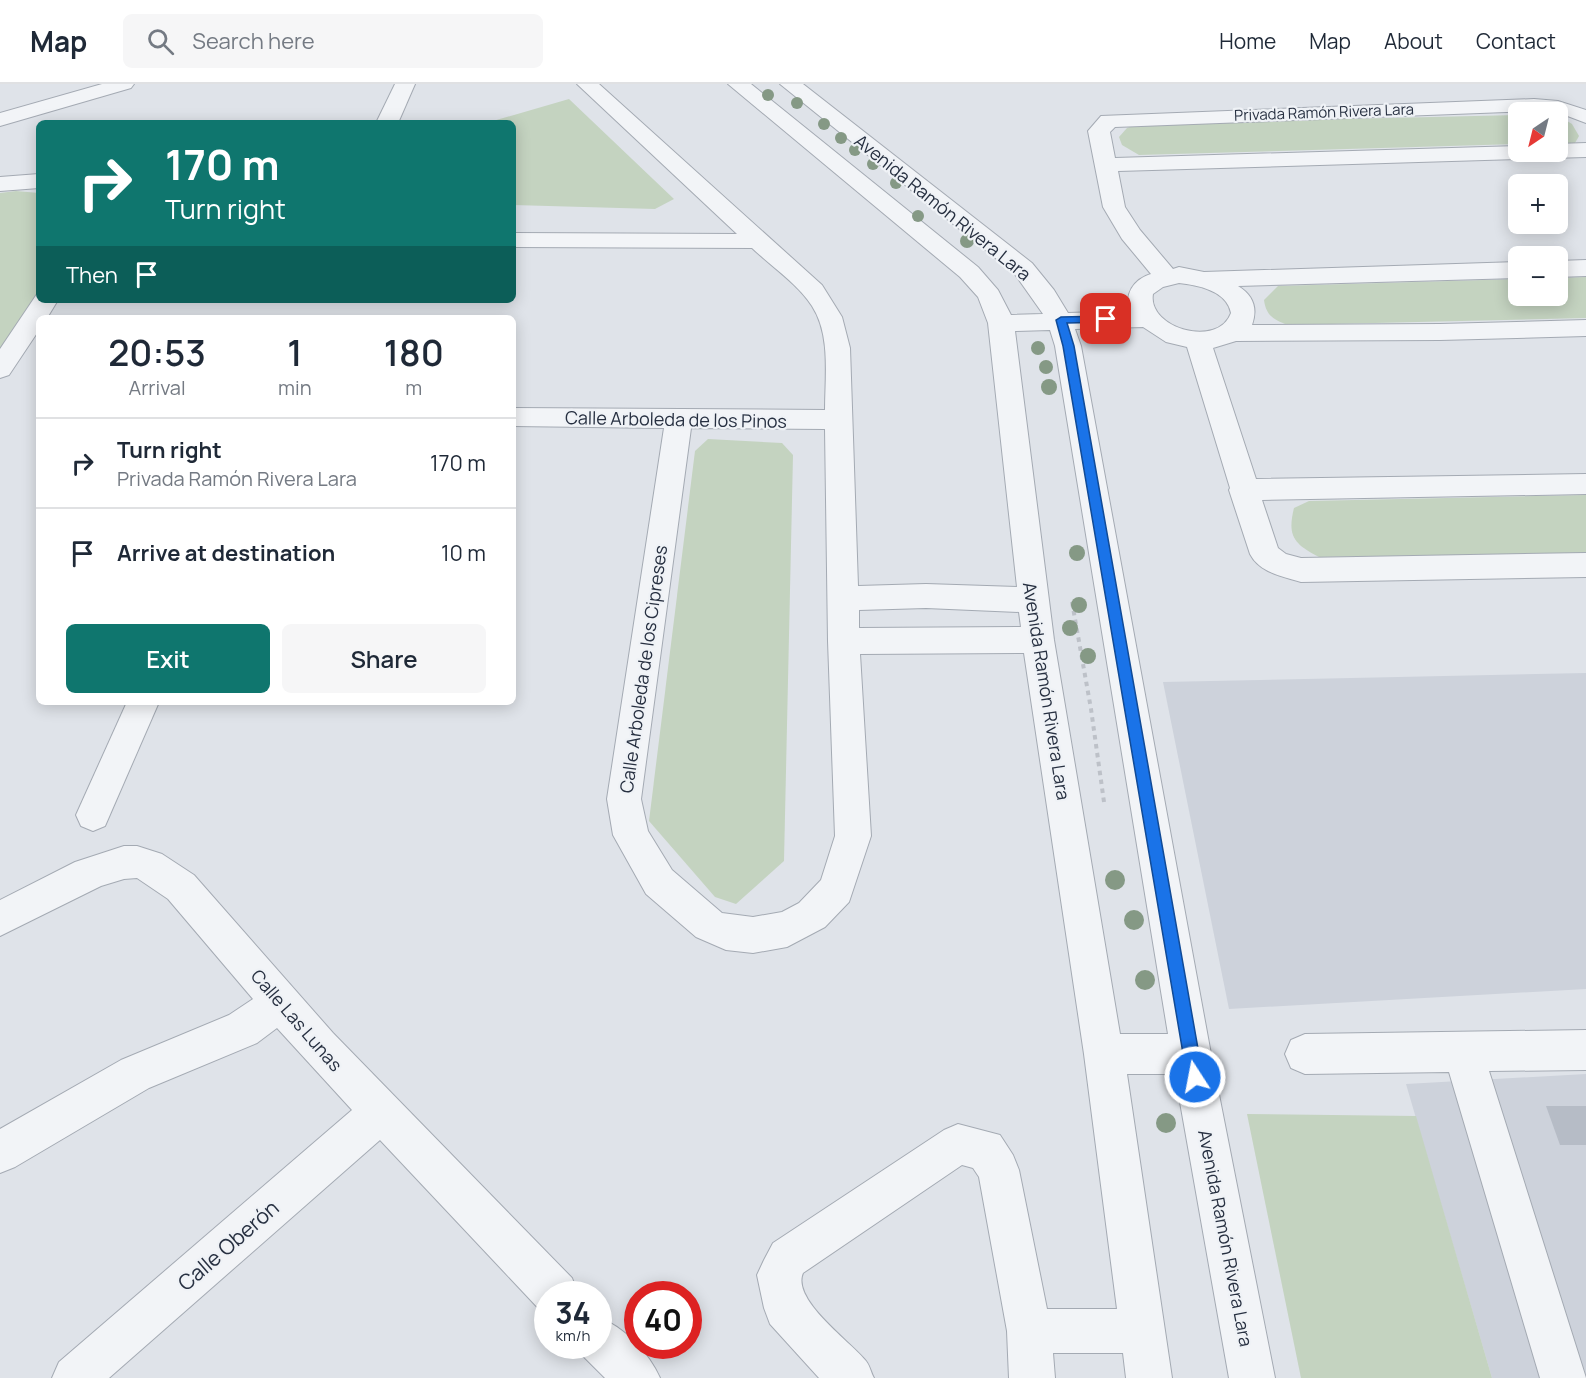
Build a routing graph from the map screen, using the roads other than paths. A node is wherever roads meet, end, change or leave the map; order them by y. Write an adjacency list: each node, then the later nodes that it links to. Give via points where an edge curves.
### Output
1 (79, 84): 7 (street)
2 (124, 84): 9 (street)
3 (405, 84): 10 (street)
4 (587, 84): 18 (street, Calle Arboleda de los Cipreses)
5 (738, 84): 26 (street, Avenida Ramón Rivera Lara, via 986,288)
6 (790, 84): 25 (street, Avenida Ramón Rivera Lara, via 1023,268)
7 (0, 106)
8 (1586, 117): 14 (street, Privada Ramón Rivera Lara, via 1558,107 1534,105 1118,119 1109,121 1099,131)
9 (0, 120)
10 (388, 120)
11 (1586, 150): 12 (street)
12 (1568, 151)
13 (1508, 153): 14 (street)
14 (1106, 165): 22 (street, Privada Ramón Rivera Lara, via 1114,207 1130,234)
15 (36, 181): 16 (street)
16 (0, 184)
17 (516, 240): 18 (street)
18 (759, 241): 34 (street, Calle Arboleda de los Cipreses, via 813,291 829,312 837,348)
19 (1586, 268): 20 (street)
20 (1568, 269)
21 (1508, 270): 23 (street)
22 (1166, 276): 23 (street); 24 (street, via 1147,285)
23 (1206, 279): 29 (street, via 1229,291 1242,307 1240,324)
24 (1143, 308): 25 (street); 30 (street, via 1168,334)
25 (1056, 312): 26 (street); 49 (street, Avenida Ramón Rivera Lara, via 1070,357)
26 (998, 314): 39 (street, Avenida Ramón Rivera Lara)
27 (36, 315): 31 (street)
28 (1586, 328): 29 (street)
29 (1232, 333): 30 (street)
30 (1197, 340): 36 (street)
31 (0, 369)
32 (516, 417): 33 (street, Calle Arboleda de los Pinos)
33 (678, 419): 34 (street, Calle Arboleda de los Pinos); 41 (street, Calle Arboleda de los Cipreses, via 624,799 631,835 659,882 709,926 753,935 787,929 812,915 836,890 853,836)
34 (839, 420): 38 (street, Calle Arboleda de los Cipreses)
35 (1586, 484): 36 (street)
36 (1243, 490): 37 (street, via 1265,554 1301,570)
37 (1586, 565)
38 (843, 598): 39 (street); 41 (street, Calle Arboleda de los Cipreses)
39 (1032, 600): 40 (street, Avenida Ramón Rivera Lara)
40 (1038, 640): 41 (street); 48 (street, Avenida Ramón Rivera Lara)
41 (844, 641)
42 (142, 705): 43 (street)
43 (93, 815)
44 (0, 919): 45 (street, Calle Las Lunas, via 89,874 135,862 158,869 181,887)
45 (281, 1002): 51 (street, Calle Las Lunas); 52 (street, via 243,1029 135,1074)
46 (1586, 1050): 47 (street)
47 (1462, 1052): 50 (street); 63 (street)
48 (1104, 1054): 49 (street); 55 (street, Avenida Ramón Rivera Lara)
49 (1191, 1054): 62 (street, Avenida Ramón Rivera Lara)
50 (1305, 1054)
51 (380, 1113): 53 (street, Calle Las Lunas); 57 (street, Calle Oberón)
52 (0, 1152)
53 (543, 1281)
54 (1029, 1331): 55 (street); 59 (street, via 998,1170 985,1150 958,1143 788,1258 779,1275 786,1308); 60 (street)
55 (1141, 1331): 61 (street, Avenida Ramón Rivera Lara)
56 (612, 1353): 58 (street)
57 (75, 1378)
58 (637, 1378)
59 (851, 1378)
60 (1032, 1378)
61 (1149, 1378)
62 (1252, 1378)
63 (1563, 1378)

